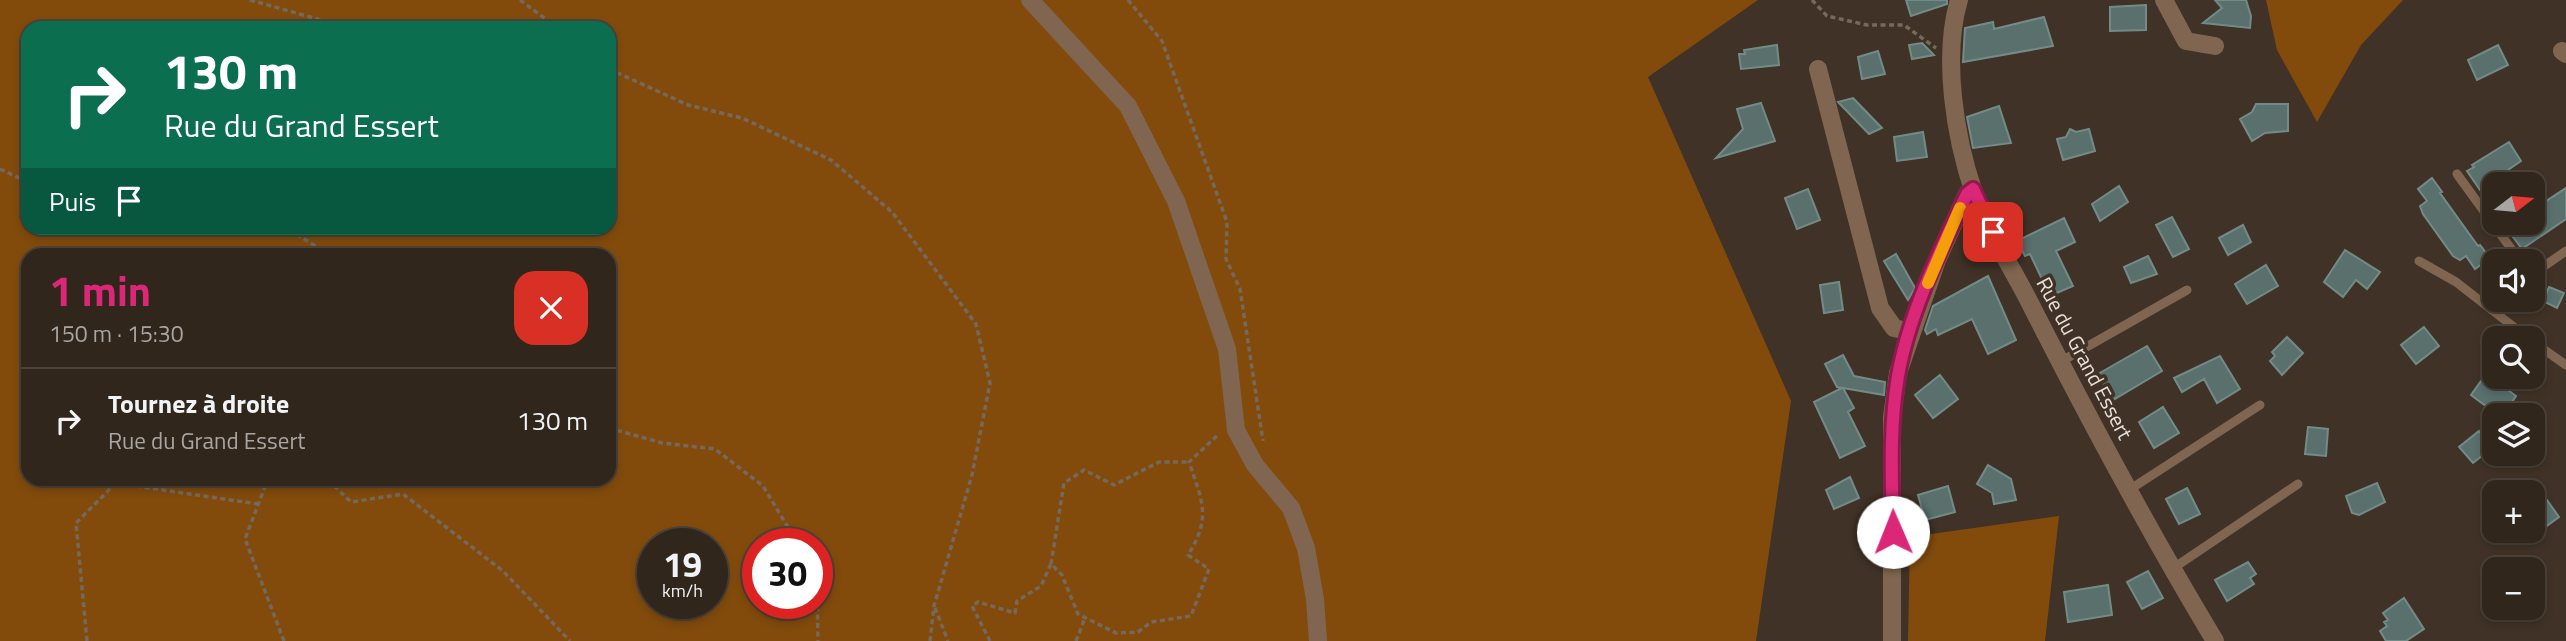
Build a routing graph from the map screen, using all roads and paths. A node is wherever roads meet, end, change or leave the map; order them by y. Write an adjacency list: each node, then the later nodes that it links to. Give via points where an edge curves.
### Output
1 (250, 0): 8 (path)
2 (520, 0): 9 (path)
3 (1030, 0): 32 (street, via 1128,106 1176,201 1227,349)
4 (1128, 0): 33 (path, via 1162,41 1227,222 1226,259 1240,289)
5 (1812, 0): 11 (path, via 1826,16 1867,25 1904,24)
6 (1959, 0): 11 (street, Rue du Grand Essert, via 1952,24)
7 (2164, 0): 10 (street, via 2186,41)
8 (324, 21)
9 (550, 21)
10 (2215, 46)
11 (1952, 60): 17 (street, Rue du Grand Essert, via 1958,122)
12 (1818, 69): 26 (street, via 1880,309 1894,328)
13 (616, 72): 45 (path, via 688,105 742,118 831,160 892,212 976,324 990,383 972,475)
14 (0, 169): 16 (path)
15 (2457, 174): 18 (lane)
16 (21, 179)
17 (1973, 189): 26 (street, via 1937,260); 28 (street, Rue du Grand Essert)
18 (2482, 209)
19 (297, 235): 20 (path)
20 (319, 248)
21 (2566, 251): 23 (lane)
22 (2419, 261): 25 (lane, via 2456,282)
23 (2545, 266)
24 (2187, 290): 28 (lane)
25 (2513, 326)
26 (1911, 332): 57 (street, via 1898,373 1892,417)
27 (2545, 350): 29 (lane)
28 (2060, 362): 40 (street, Rue du Grand Essert)
29 (2566, 365)
30 (2260, 405): 40 (lane)
31 (616, 430): 42 (path, via 662,443 715,449 763,486)
32 (1236, 430): 34 (path, via 1217,435); 56 (street, via 1255,465 1292,508 1306,548)
33 (1266, 450)
34 (1189, 462): 43 (path, via 1159,462 1114,485 1084,470 1065,483); 46 (path, via 1205,507 1200,535 1188,555 1209,569 1191,617 1151,622 1138,632 1116,633)
35 (2298, 484): 44 (lane)
36 (112, 486): 48 (path, via 76,523)
37 (142, 486): 41 (path)
38 (265, 486): 41 (path)
39 (334, 486): 50 (path, via 351,502 403,494 503,571)
40 (2129, 489): 44 (street, Rue du Grand Essert)
41 (258, 504): 49 (path, via 245,540)
42 (788, 528)
43 (1051, 565): 46 (path, via 1062,575 1078,614); 54 (path, via 1041,586 1017,601 1015,614 978,602 972,606)
44 (2172, 569): 58 (street, Rue du Grand Essert)
45 (934, 606): 52 (path); 53 (path)
46 (1085, 618): 55 (path)
47 (818, 619): 51 (path)
48 (87, 641)
49 (284, 641)
50 (570, 641)
51 (818, 641)
52 (930, 641)
53 (947, 641)
54 (990, 641)
55 (1076, 641)
56 (1318, 641)
57 (1892, 641)
58 (2215, 641)

